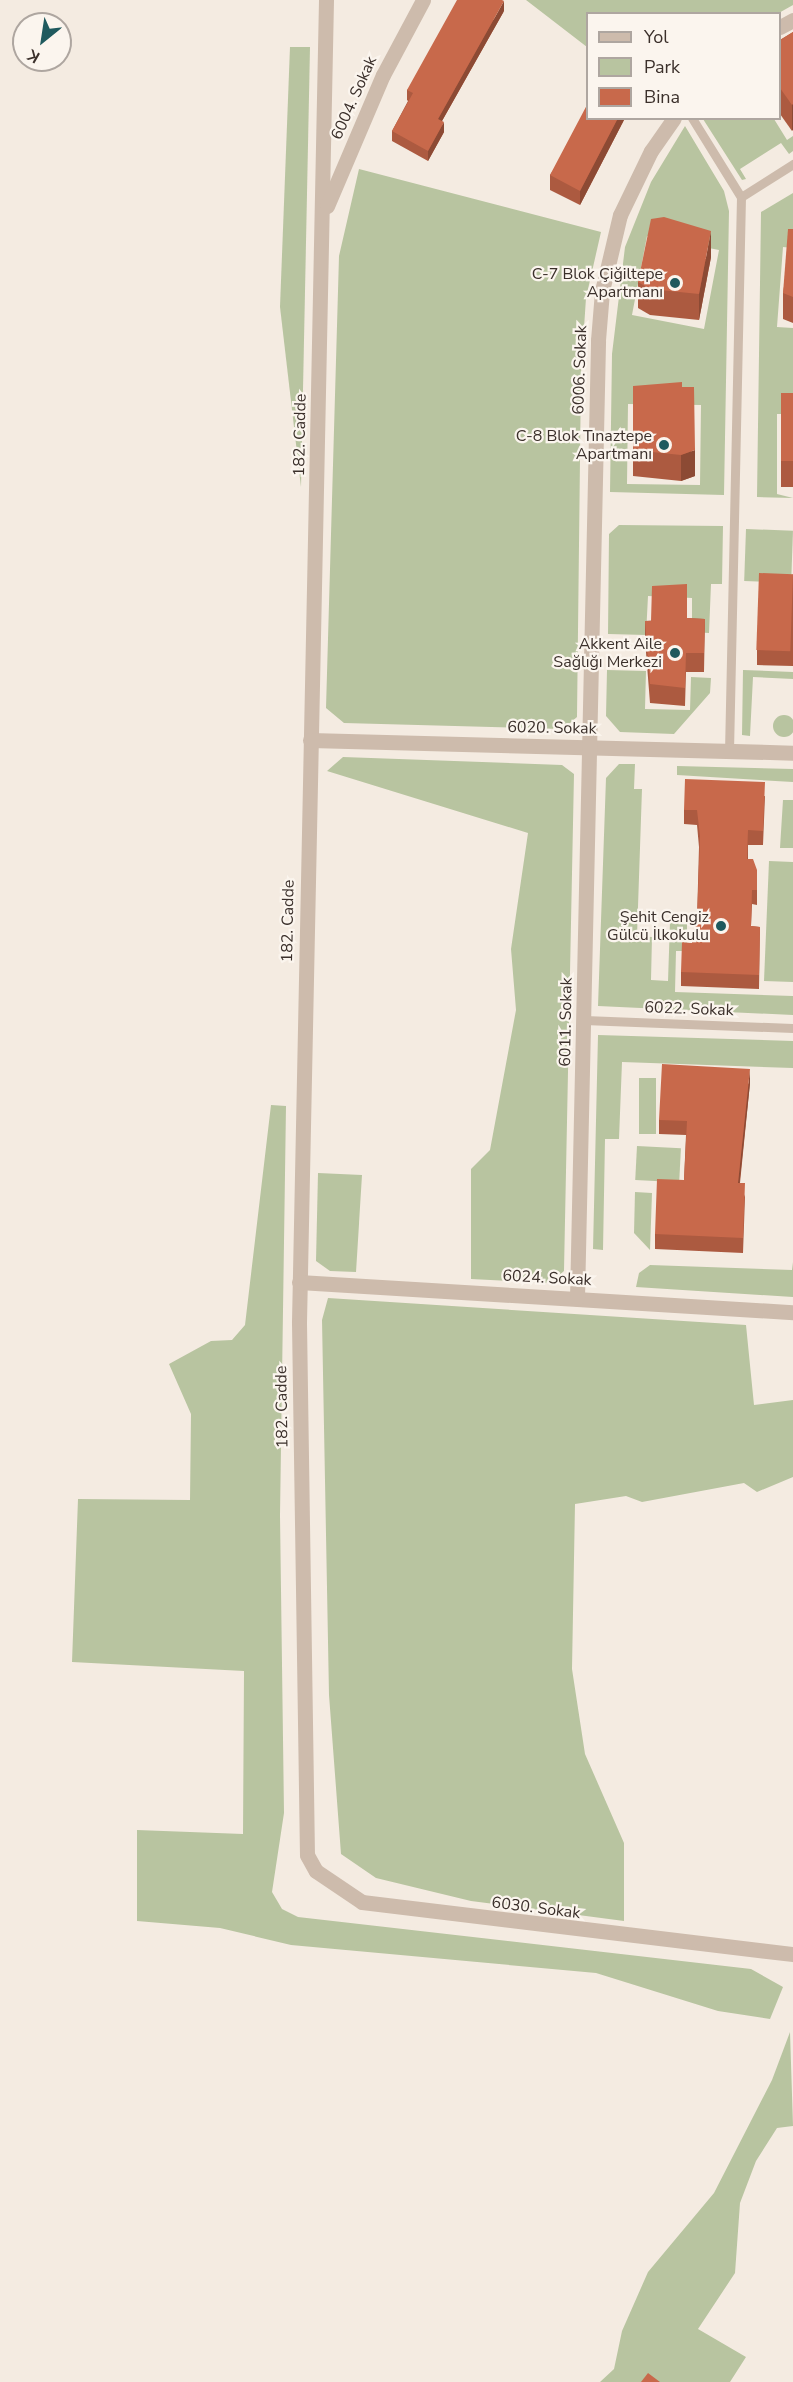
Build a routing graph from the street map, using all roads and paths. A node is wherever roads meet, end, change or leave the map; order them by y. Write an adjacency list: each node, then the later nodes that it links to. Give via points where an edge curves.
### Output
1 (326, 0): 7 (street, 182. Cadde)
2 (423, 0): 7 (street, 6004. Sokak, via 383,75)
3 (673, 120): 9 (street, 6006. Sokak, via 629,194 602,291)
4 (693, 120): 6 (lane)
5 (793, 164): 6 (lane)
6 (741, 197): 10 (lane)
7 (323, 214): 8 (street, 182. Cadde)
8 (310, 740): 9 (street, 6020. Sokak); 14 (street, 182. Cadde)
9 (590, 747): 10 (street, 6020. Sokak); 12 (street, 6011. Sokak)
10 (729, 751): 11 (street, 6020. Sokak)
11 (793, 753)
12 (584, 1020): 13 (lane, 6022. Sokak); 15 (street, 6011. Sokak)
13 (793, 1028)
14 (300, 1282): 15 (street, 6024. Sokak); 17 (street, 182. Cadde)
15 (577, 1298): 16 (street, 6024. Sokak)
16 (793, 1312)
17 (305, 1842): 18 (street, 6030. Sokak, via 316,1871 362,1902)
18 (793, 1954)

